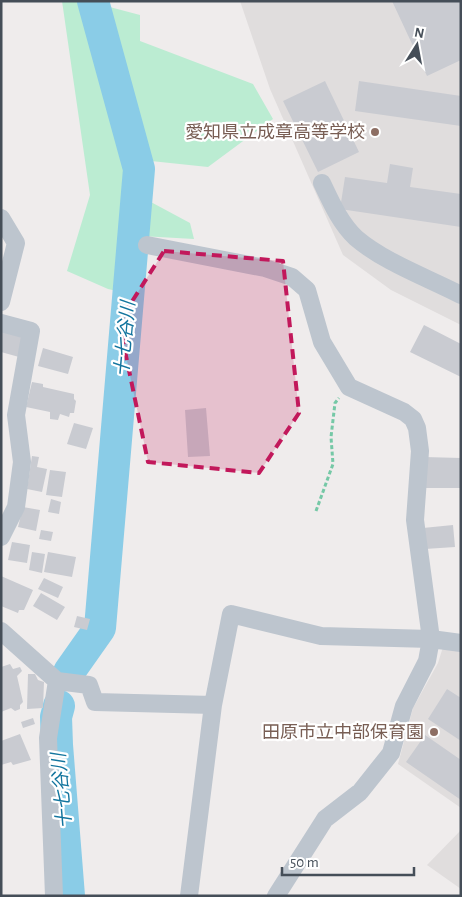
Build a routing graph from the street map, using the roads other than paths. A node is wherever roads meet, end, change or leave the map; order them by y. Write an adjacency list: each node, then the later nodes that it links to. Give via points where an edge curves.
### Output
1 (322, 183): 4 (street, via 338,216 355,237)
2 (1, 218): 5 (street, via 16,242)
3 (147, 245): 9 (street, via 265,268 292,277 307,290 322,342 349,387 414,419 420,451 415,520)
4 (461, 295)
5 (1, 302)
6 (1, 323): 7 (street, via 30,331 16,415 22,462 16,507)
7 (1, 537)
8 (1, 631): 11 (street)
9 (431, 639): 10 (street); 12 (street, via 321,636 230,614); 15 (street, via 427,661 404,706 391,753 360,792 325,819)
10 (461, 643)
11 (57, 681): 12 (street, via 89,685 95,702); 13 (street, via 48,738)
12 (213, 704): 14 (street)
13 (54, 896)
14 (189, 896)
15 (276, 896)

